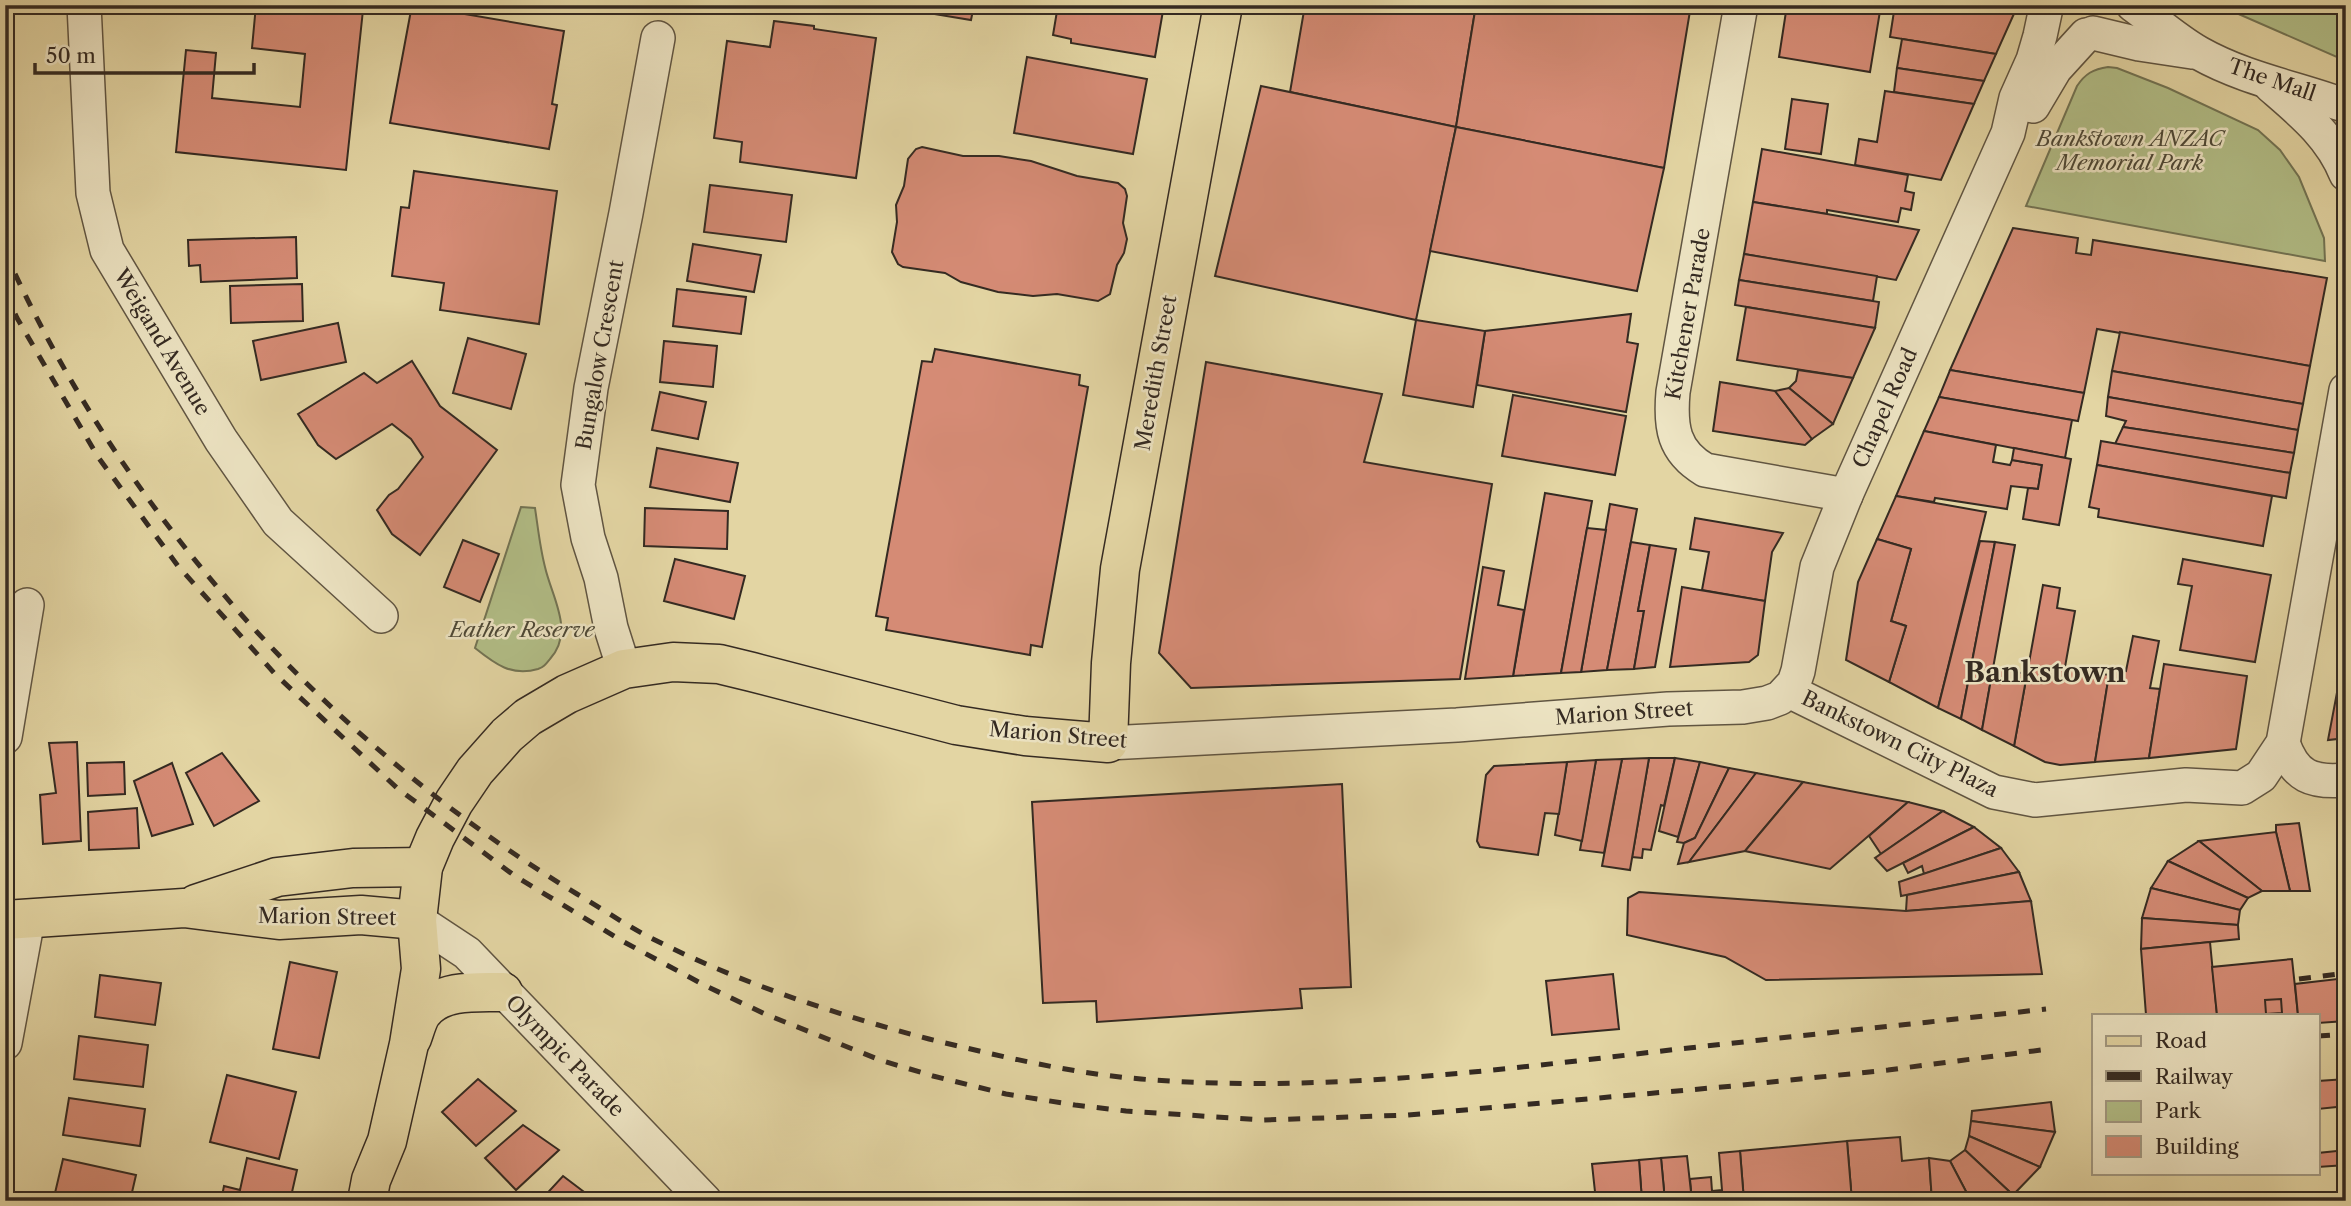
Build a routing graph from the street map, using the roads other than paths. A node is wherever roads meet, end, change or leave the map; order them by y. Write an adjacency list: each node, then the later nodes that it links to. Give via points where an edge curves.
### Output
1 (84, 5): 17 (street, Weigand Avenue, via 93,194 107,250 221,440 278,522)
2 (1223, 5): 21 (main road, Meredith Street, via 1120,569)
3 (1741, 5): 15 (street, Kitchener Parade, via 1673,392 1673,428 1684,453 1705,470)
4 (2115, 5): 7 (street, Chapel Road, via 2109,21)
5 (2133, 5): 9 (street, The Mall)
6 (2046, 6): 7 (street, The Mall, via 2057,26 2071,34); 12 (street, Chapel Road)
7 (2089, 34): 9 (street, The Mall); 12 (street, Chapel Road, via 2055,69 2038,100)
8 (658, 38): 18 (street, Bungalow Crescent, via 591,388 578,485)
9 (2198, 52): 10 (street, The Mall)
10 (2267, 83): 11 (street, The Mall); 13 (street, via 2322,134)
11 (2346, 106)
12 (2008, 134): 15 (street, Chapel Road)
13 (2346, 174)
14 (2346, 390): 22 (street)
15 (1846, 495): 19 (street, Chapel Road, via 1817,567 1798,671)
16 (27, 604): 20 (street)
17 (381, 616)
18 (624, 669): 21 (main road, Marion Street, via 673,662 719,664 956,725); 24 (main road, Marion Street, via 567,694 507,735 454,802)
19 (1789, 691): 21 (street, Marion Street, via 1767,703 1743,707); 22 (street, Bankstown City Plaza, via 1994,792 2035,800 2186,785 2242,788 2261,776)
20 (5, 737)
21 (1108, 743)
22 (2283, 743): 23 (street, via 2307,777 2323,782)
23 (2346, 780)
24 (424, 867): 25 (main road, Marion Street, via 353,868 277,877); 27 (main road, Marion Street)
25 (184, 908): 26 (main road, Marion Street); 27 (main road, Marion Street, via 279,920 361,915)
26 (17, 920): 29 (street)
27 (417, 920): 28 (street, Olympic Parade, via 457,944); 30 (main road, via 421,969); 31 (main road, via 400,963 365,1139)
28 (503, 992): 30 (main road, via 472,992 436,1001 423,1012); 32 (street, Olympic Parade)
29 (5, 1042)
30 (409, 1044): 31 (main road, via 387,1141)
31 (369, 1190)
32 (705, 1201)

